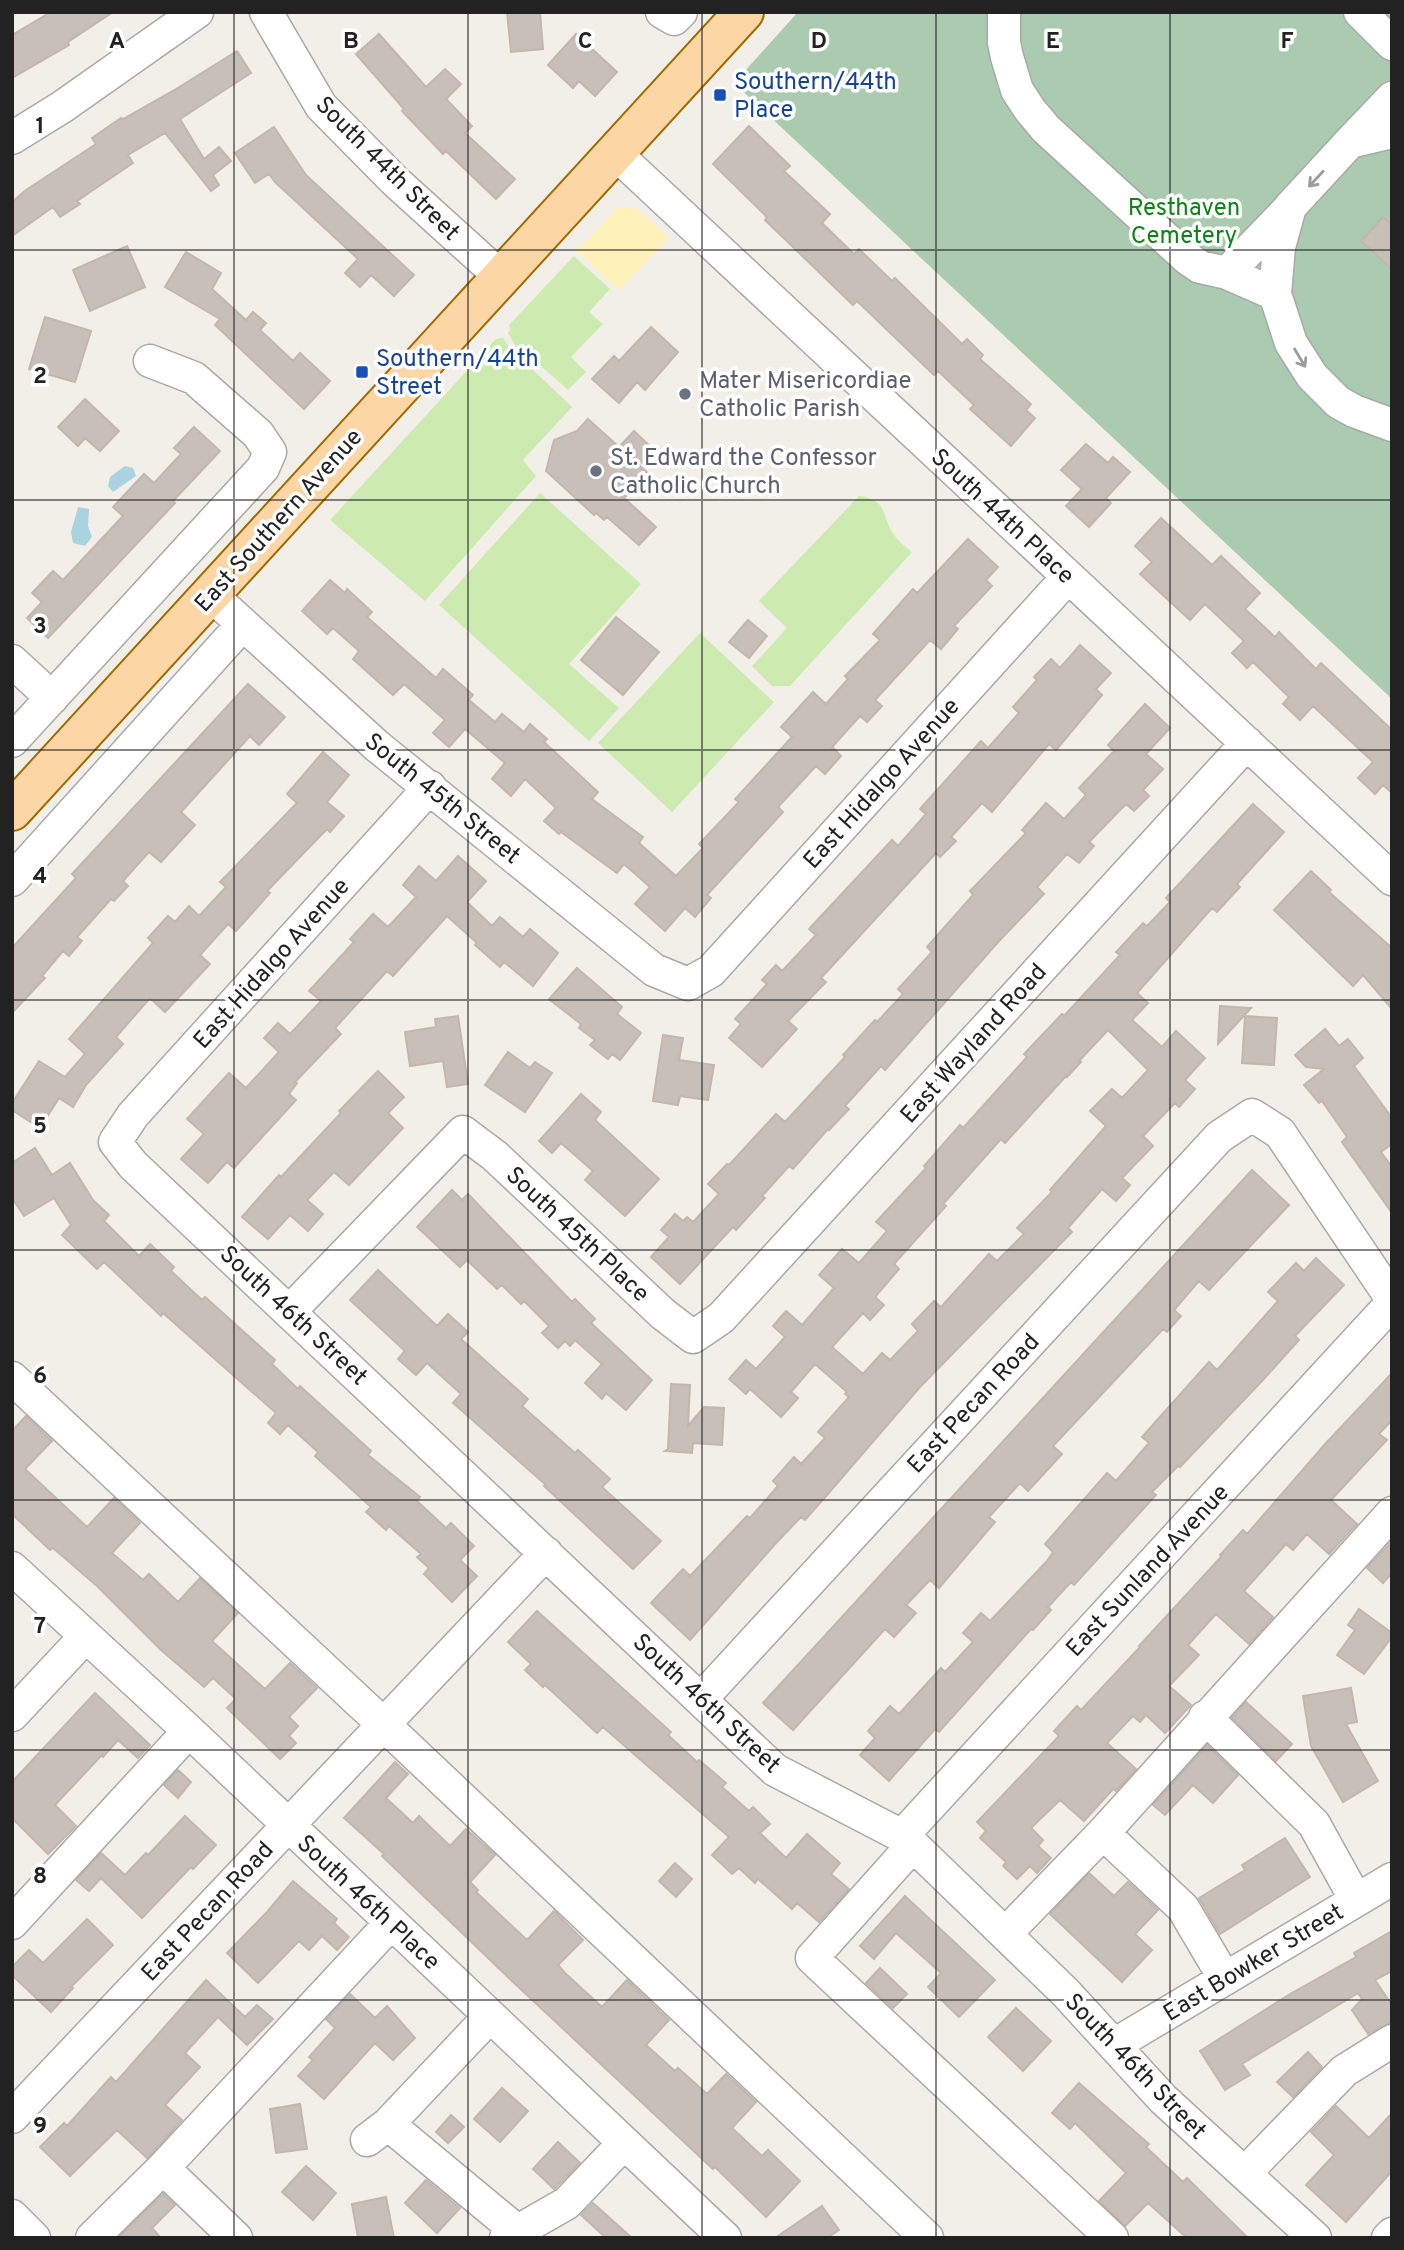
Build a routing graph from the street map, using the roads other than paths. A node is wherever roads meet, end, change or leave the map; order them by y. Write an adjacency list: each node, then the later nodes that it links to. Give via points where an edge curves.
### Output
1 (197, 12): 9 (street)
2 (265, 12): 14 (street, South 44th Street, via 321,106 396,183)
3 (744, 12): 11 (main road, East Southern Avenue)
4 (1004, 12): 13 (street, via 1004,43 1017,90 1046,129 1187,258 1200,267)
5 (1360, 12): 6 (street)
6 (1392, 44)
7 (1392, 98): 10 (street)
8 (1392, 132): 10 (street)
9 (12, 138)
10 (1350, 142): 12 (street, one-way to 12)
11 (615, 153): 14 (main road, East Southern Avenue); 18 (street, South 44th Place)
12 (1290, 207): 13 (street); 15 (street, via 1279,247)
13 (1227, 273): 15 (street)
14 (501, 277): 19 (main road, East Southern Avenue)
15 (1275, 294): 17 (street, one-way to 17, via 1291,343 1312,376 1338,402)
16 (150, 361): 22 (street, East Southern Avenue, via 194,378 258,434 270,452 263,468)
17 (1392, 425)
18 (1068, 577): 24 (street, South 44th Place); 29 (street, East Hidalgo Avenue, via 711,971)
19 (211, 595): 20 (street, South 45th Street); 26 (main road, East Southern Avenue)
20 (243, 624): 25 (street, South 45th Street, via 377,746); 28 (street, East Southern Avenue)
21 (12, 661): 22 (street)
22 (52, 698): 23 (street, East Southern Avenue)
23 (12, 741)
24 (1247, 743): 27 (street, South 44th Place); 33 (street, East Wayland Road, via 721,1318)
25 (430, 787): 29 (street, South 45th Street, via 654,970); 30 (street, East Hidalgo Avenue, via 133,1115)
26 (12, 811)
27 (1392, 879)
28 (12, 880)
29 (688, 984)
30 (115, 1142): 32 (street, South 46th Street)
31 (1392, 1301): 39 (street, East Pecan Road, via 1280,1133 1252,1115 1219,1137); 46 (street, East Sunland Avenue)
32 (290, 1311): 33 (street, South 45th Place, via 463,1132); 36 (street, South 46th Street)
33 (693, 1337)
34 (12, 1378): 42 (street)
35 (1392, 1513): 41 (street)
36 (546, 1553): 39 (street, South 46th Street); 42 (street, East Pecan Road)
37 (12, 1568): 38 (street, South 46th Place)
38 (86, 1636): 40 (street); 43 (street, South 46th Place)
39 (701, 1699): 46 (street, South 46th Street, via 775,1770)
40 (12, 1715)
41 (1205, 1717): 45 (street); 48 (street, via 1314,1824)
42 (384, 1724): 44 (street, East Pecan Road); 67 (street)
43 (189, 1731): 44 (street, South 46th Place); 49 (street)
44 (288, 1826): 50 (street, South 46th Place); 56 (street, East Pecan Road)
45 (1102, 1833): 51 (street); 52 (street, via 1183,1908)
46 (907, 1840): 51 (street, South 46th Street); 68 (street, East Sunland Avenue, via 812,1958)
47 (1392, 1879): 48 (street, East Bowker Street)
48 (1356, 1900): 52 (street, East Bowker Street)
49 (12, 1923)
50 (391, 1923): 53 (street, South 46th Place); 58 (street)
51 (1006, 1933): 55 (street, South 46th Street)
52 (1225, 1979): 55 (street, East Bowker Street)
53 (490, 2016): 57 (street, South 46th Place); 62 (street, via 377,2132)
54 (1392, 2040): 59 (street, via 1343,2071)
55 (1114, 2045): 59 (street, South 46th Street, via 1163,2099)
56 (12, 2117)
57 (624, 2143): 62 (street, via 567,2203); 66 (street, South 46th Place)
58 (163, 2168): 64 (street); 65 (street)
59 (1245, 2173): 69 (street, South 46th Street)
60 (12, 2216): 63 (street)
61 (1392, 2234): 70 (street)
62 (511, 2235)
63 (34, 2238)
64 (92, 2238)
65 (236, 2238)
66 (725, 2238)
67 (927, 2238)
68 (1112, 2238)
69 (1315, 2238)
70 (1388, 2238)

